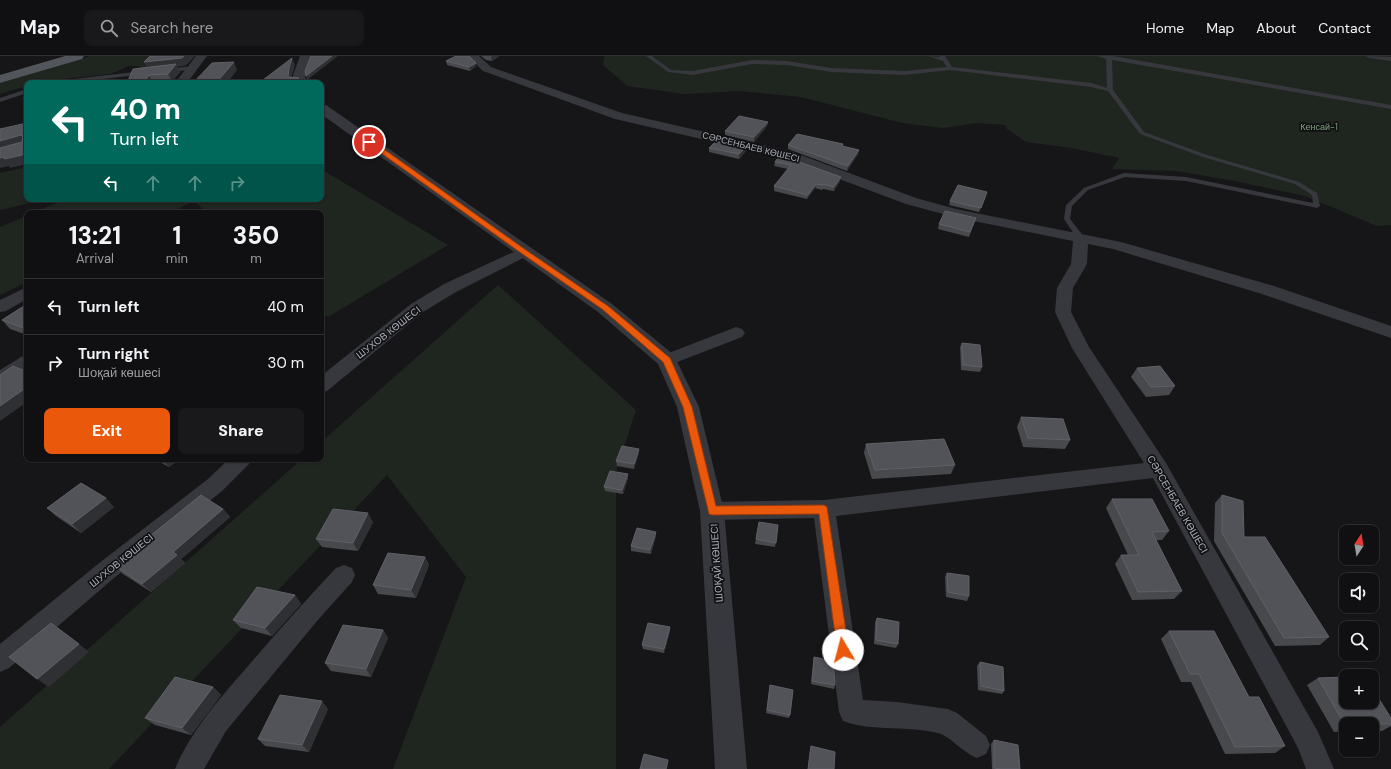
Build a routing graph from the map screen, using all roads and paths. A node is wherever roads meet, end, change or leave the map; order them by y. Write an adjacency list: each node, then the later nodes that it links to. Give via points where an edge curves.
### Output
1 (42, 56): 13 (main road)
2 (78, 56): 18 (main road)
3 (202, 56): 14 (street)
4 (306, 56): 21 (street)
5 (473, 56): 27 (street, СӘРСЕНБАЕВ КӨШЕСІ, via 487,69 619,116 788,155 911,201 954,213)
6 (649, 56): 15 (lane, via 670,71 693,73 752,62 787,63 831,70 904,73)
7 (931, 56): 11 (lane)
8 (1101, 56): 10 (lane)
9 (1369, 56): 12 (lane)
10 (1110, 57): 22 (lane); 25 (lane)
11 (943, 58): 15 (lane)
12 (1391, 59)
13 (0, 68)
14 (193, 68): 16 (lane); 20 (street)
15 (950, 68): 22 (lane, via 1091,85)
16 (162, 72)
17 (147, 73): 19 (lane)
18 (0, 79)
19 (84, 80)
20 (183, 80)
21 (299, 80)
22 (1110, 90): 27 (lane, via 1142,133 1205,156 1297,183 1315,194 1317,206 1186,179 1124,175 1086,189 1069,205 1067,219)
23 (24, 92): 24 (lane)
24 (0, 100)
25 (1391, 107)
26 (324, 110): 28 (street, ШОҚАЙ КӨШЕСІ)
27 (1080, 238): 31 (street, СӘРСЕНБАЕВ КӨШЕСІ, via 1176,262); 38 (street, СӘРСЕНБАЕВ КӨШЕСІ, via 1078,264 1065,288 1063,312 1082,348)
28 (524, 252): 33 (street, ШОҚАЙ КӨШЕСІ, via 605,308); 36 (street, ШУХОВ КӨШЕСІ, via 450,288 417,308)
29 (24, 294): 30 (street)
30 (0, 307)
31 (1391, 332)
32 (736, 333): 33 (street)
33 (667, 360): 40 (street, ШОҚАЙ КӨШЕСІ, via 688,407)
34 (24, 363): 35 (street)
35 (0, 379)
36 (324, 384)
37 (239, 462): 42 (street, ШУХОВ КӨШЕСІ, via 215,485)
38 (1159, 469): 39 (street); 46 (street, СӘРСЕНБАЕВ КӨШЕСІ, via 1309,741)
39 (824, 510): 40 (street); 43 (street, via 852,712 948,722)
40 (712, 511): 45 (street, ШОҚАЙ КӨШЕСІ)
41 (344, 575): 44 (street, via 217,722)
42 (0, 660)
43 (977, 745)
44 (189, 769)
45 (731, 769)
46 (1320, 769)

